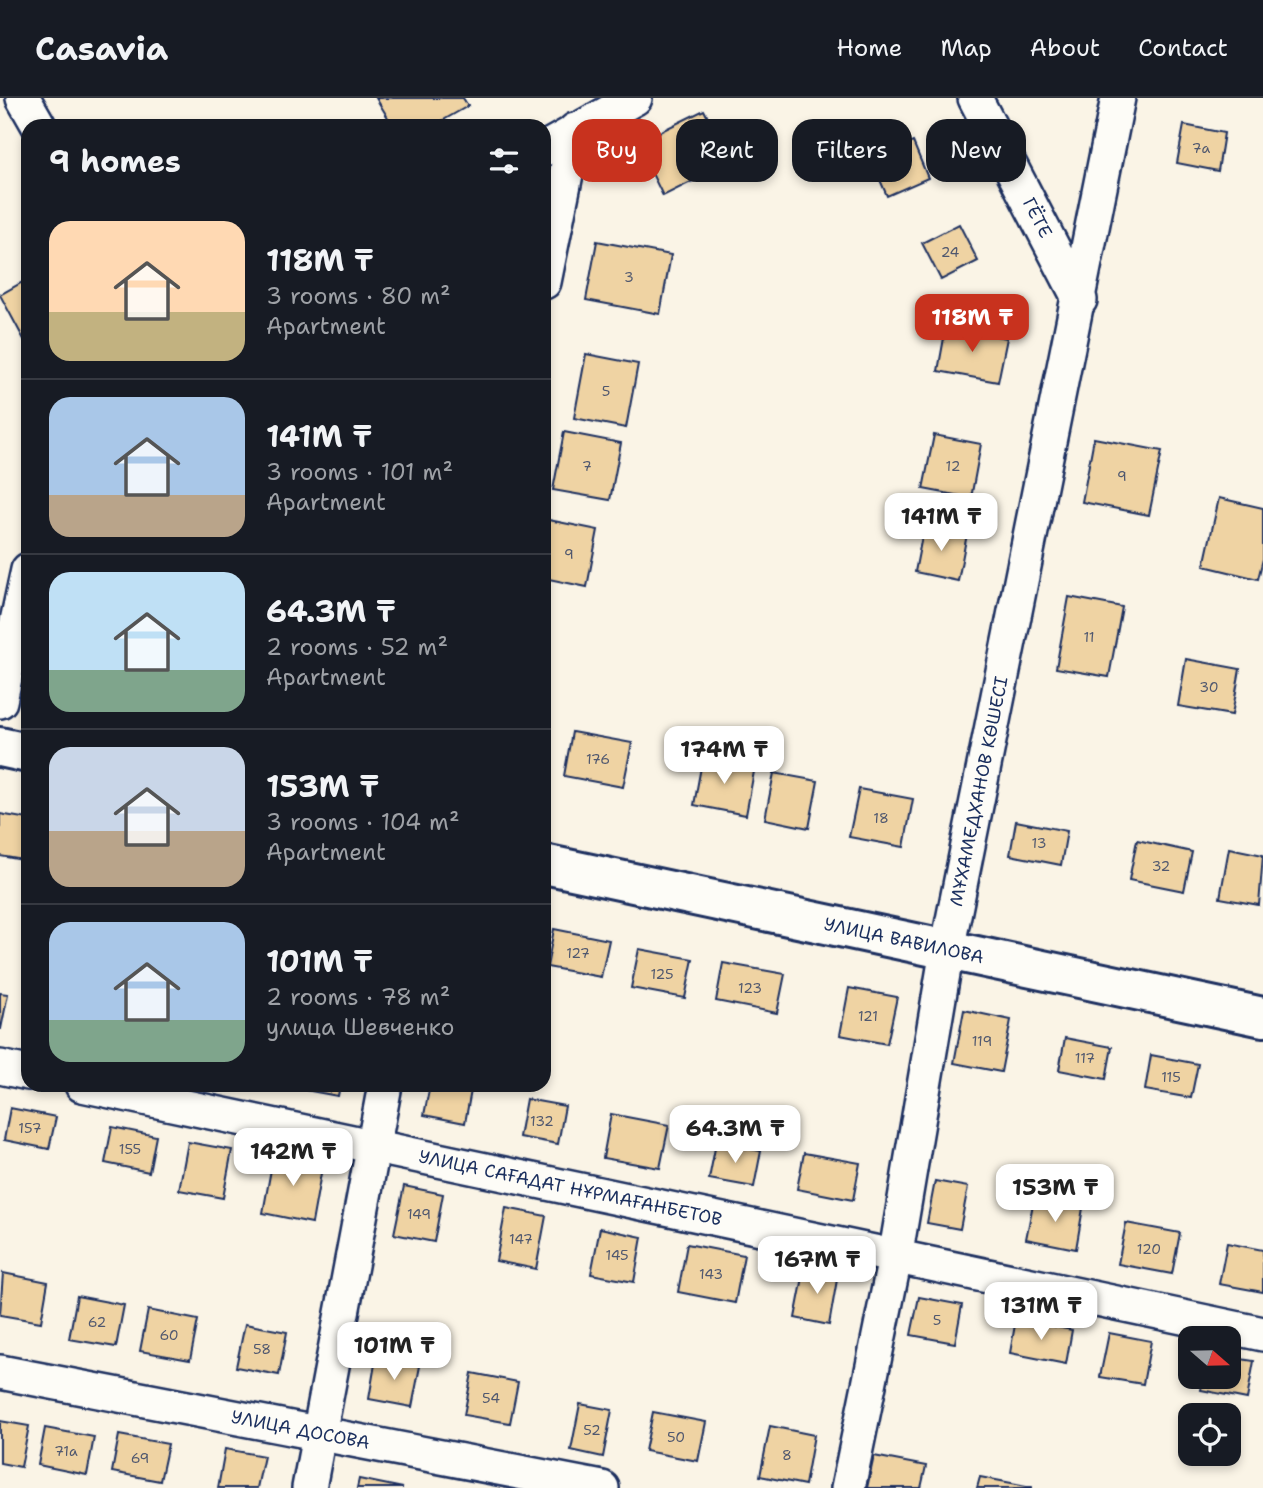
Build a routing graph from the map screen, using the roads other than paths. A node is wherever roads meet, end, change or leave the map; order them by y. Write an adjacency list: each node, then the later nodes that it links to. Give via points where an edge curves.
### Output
1 (23, 98): 5 (street)
2 (635, 98): 6 (street)
3 (975, 98): 11 (street, ГЁТЕ)
4 (1118, 98): 11 (street, МҰХАМЕДХАНОВ КӨШЕСІ)
5 (35, 119)
6 (596, 119)
7 (572, 132): 8 (street)
8 (551, 145)
9 (572, 145): 10 (street)
10 (551, 248)
11 (1080, 300): 17 (street, МҰХАМЕДХАНОВ КӨШЕСІ)
12 (21, 603): 13 (street)
13 (0, 701)
14 (0, 747): 15 (street)
15 (21, 752)
16 (551, 865): 17 (street, УЛИЦА ВАВИЛОВА)
17 (947, 950): 18 (street, УЛИЦА ВАВИЛОВА); 24 (street, МҰХАМЕДХАНОВ КӨШЕСІ)
18 (1263, 1017)
19 (0, 1067): 20 (street)
20 (21, 1072)
21 (114, 1092): 23 (street, УЛИЦА САҒАДАТ НҰРМАҒАНБЕТОВ)
22 (384, 1092): 23 (street)
23 (373, 1148): 24 (street, УЛИЦА САҒАДАТ НҰРМАҒАНБЕТОВ); 27 (street)
24 (895, 1258): 25 (street, УЛИЦА САҒАДАТ НҰРМАҒАНБЕТОВ); 30 (street, МҰХАМЕДХАНОВ КӨШЕСІ)
25 (1263, 1334)
26 (0, 1372): 27 (street, УЛИЦА ДОСОВА)
27 (319, 1434): 28 (street); 29 (street, УЛИЦА ДОСОВА)
28 (309, 1488)
29 (602, 1488)
30 (848, 1488)

